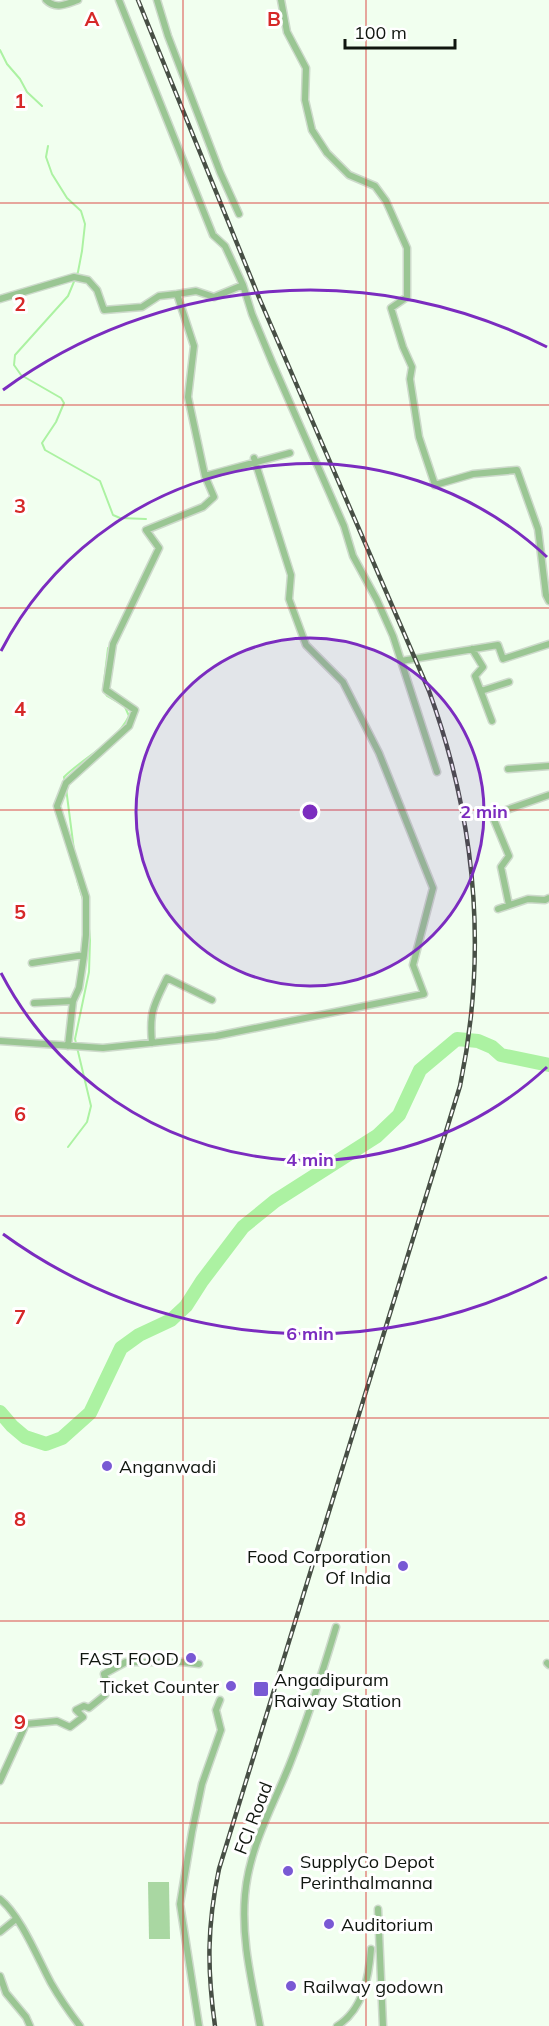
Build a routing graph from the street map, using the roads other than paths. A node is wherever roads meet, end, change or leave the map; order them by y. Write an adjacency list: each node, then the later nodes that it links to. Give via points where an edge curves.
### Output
1 (46, 0): 2 (street, via 59,7)
2 (78, 0)
3 (119, 0): 7 (street, via 213,235 225,246)
4 (157, 0): 6 (street)
5 (281, 0): 13 (street, via 287,32 306,68 305,100 312,130 327,153 349,175 375,186 407,248 407,297 391,308 412,367 410,380 419,437 435,485 473,474 517,470 538,529)
6 (239, 214)
7 (243, 285): 8 (street, via 214,297 196,291); 16 (street, via 353,556 377,600)
8 (177, 294): 9 (street, via 159,296 142,307 104,310 97,290 88,280 74,277); 12 (street, via 194,346 188,397)
9 (0, 299)
10 (290, 453): 11 (street)
11 (255, 460): 12 (street); 33 (street, via 291,575 289,599 306,645 343,682 379,753 433,888 413,965 424,994 216,1036)
12 (205, 476): 27 (street, via 214,497 204,507 146,530 159,548 113,644 106,690 135,710 129,726 66,783 57,806 86,897)
13 (549, 600)
14 (549, 644): 15 (street, via 503,659 498,645)
15 (472, 649): 16 (street); 18 (street, via 483,667 476,676)
16 (401, 661): 22 (street)
17 (509, 682): 18 (street)
18 (481, 691): 19 (street)
19 (492, 721)
20 (549, 766): 21 (street)
21 (508, 769)
22 (438, 772)
23 (549, 795): 25 (street, via 492,815 509,856 501,867)
24 (549, 898): 25 (street)
25 (509, 905): 26 (street)
26 (498, 909)
27 (84, 956): 28 (street); 30 (street)
28 (32, 963)
29 (212, 1000): 33 (street, via 167,978 150,1020)
30 (73, 1001): 31 (street); 34 (street)
31 (34, 1003)
32 (0, 1041): 34 (street)
33 (152, 1043): 34 (street, via 103,1048)
34 (68, 1046)
35 (336, 1628): 48 (street, FCI Road, via 248,1874 244,1935)
36 (199, 1665): 38 (street, via 126,1662 114,1668 104,1674 108,1687 105,1695 89,1708 76,1710 83,1717 70,1727 57,1721 26,1724)
37 (220, 1700): 47 (street, via 216,1710 221,1730 202,1784 180,1904)
38 (0, 1781)
39 (0, 1899): 41 (street)
40 (378, 1909): 50 (street)
41 (16, 1919): 42 (street); 46 (street)
42 (0, 1932)
43 (371, 1948): 49 (street, via 368,1974 357,2005)
44 (0, 1976): 45 (street, via 6,1993)
45 (30, 2026)
46 (80, 2026)
47 (199, 2026)
48 (260, 2026)
49 (337, 2026)
50 (382, 2026)

